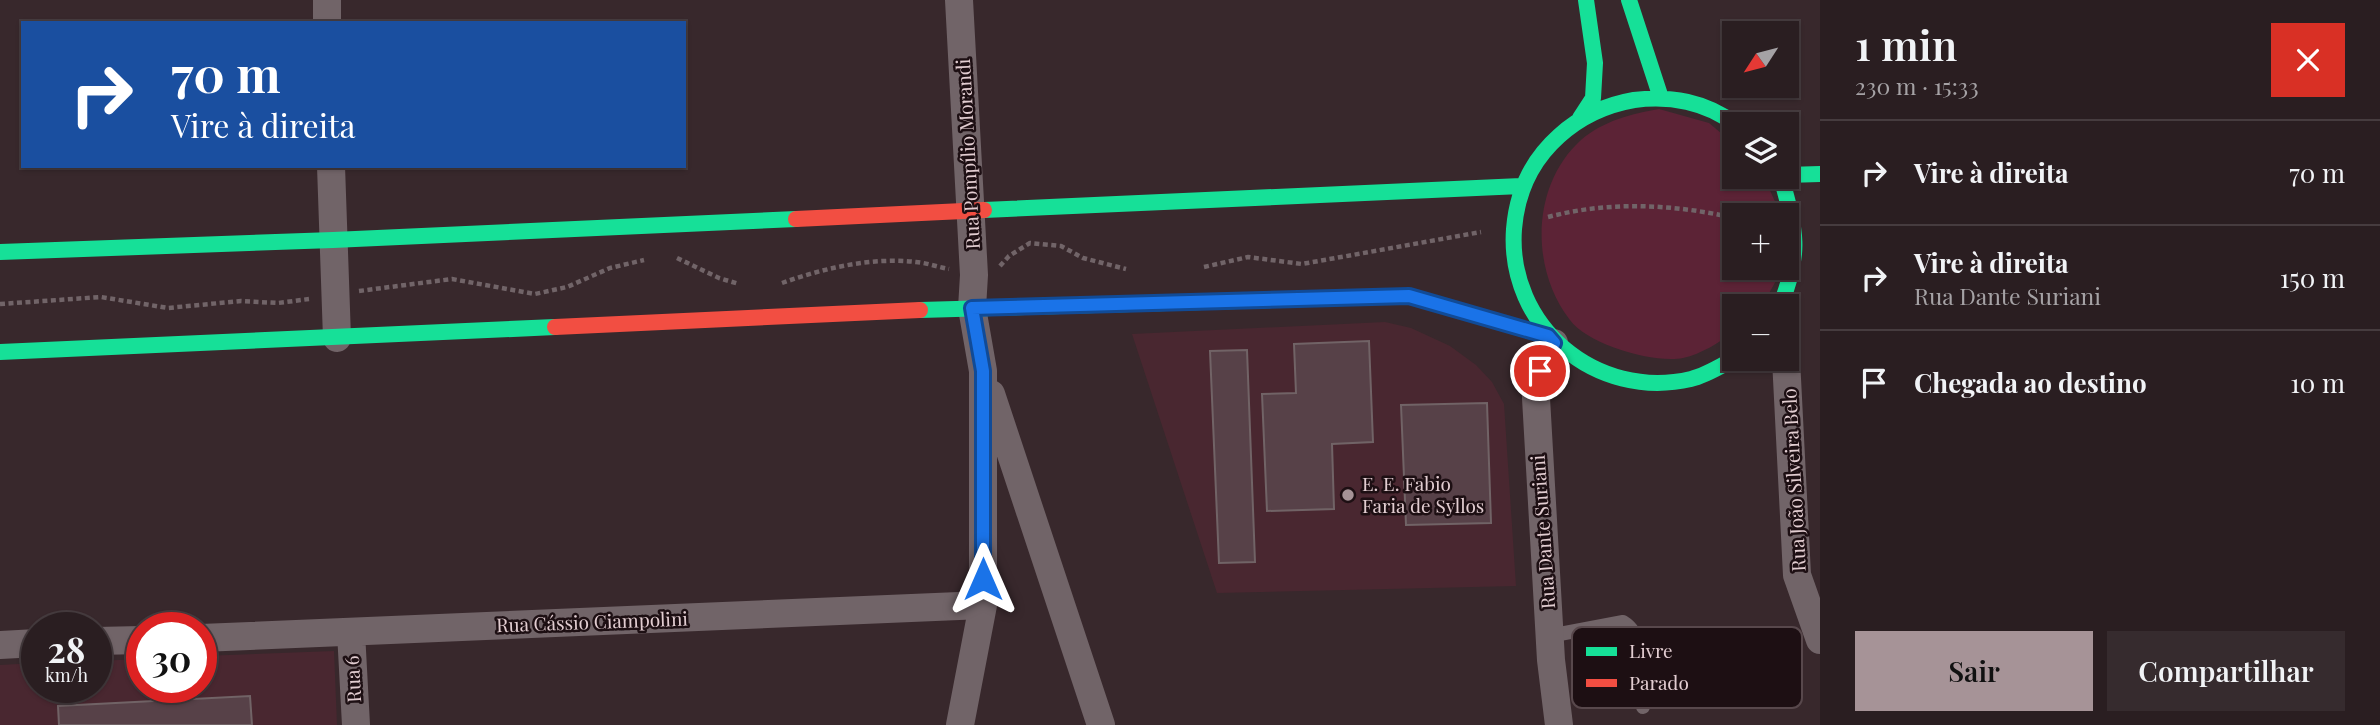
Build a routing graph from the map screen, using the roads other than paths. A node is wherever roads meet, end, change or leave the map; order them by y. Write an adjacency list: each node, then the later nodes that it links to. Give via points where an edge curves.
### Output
1 (327, 0): 5 (street)
2 (959, 0): 14 (street, Rua Pompílio Morandi)
3 (1586, 0): 8 (street, via 1595,75 1593,98)
4 (1629, 0): 6 (street)
5 (327, 21)
6 (1661, 98): 7 (street, via 1698,105); 8 (street, via 1620,102)
7 (1722, 117)
8 (1580, 118): 12 (street, via 1545,147)
9 (331, 168): 15 (street)
10 (1820, 174): 11 (street)
11 (1799, 175)
12 (1521, 186): 14 (street); 20 (street, via 1511,226 1513,266 1525,303)
13 (1784, 189): 17 (street, via 1797,234 1799,279)
14 (971, 212): 15 (street); 18 (street, Rua Pompílio Morandi)
15 (333, 240): 16 (street); 19 (street)
16 (0, 252)
17 (1788, 294)
18 (972, 308): 19 (street); 20 (street, via 1409,296); 23 (street, Rua Pompílio Morandi)
19 (337, 338): 21 (street)
20 (1551, 340): 22 (street, via 1583,365 1616,379 1652,384 1688,380); 31 (street, Rua Dante Suriani, via 1536,398)
21 (0, 352)
22 (1722, 367)
23 (983, 371): 26 (street); 38 (street)
24 (1787, 371): 25 (street, Rua João Silveira Belo)
25 (1809, 575): 33 (street, Rua João Silveira Belo)
26 (983, 605): 29 (street, Rua Cássio Ciampolini); 37 (street)
27 (1597, 627): 28 (lane, via 1623,622)
28 (1631, 627)
29 (351, 632): 32 (street, Rua Cássio Ciampolini); 36 (street, Rua 6)
30 (1572, 632): 31 (lane)
31 (1549, 636): 39 (street, Rua Dante Suriani)
32 (217, 637)
33 (1820, 640)
34 (21, 644): 35 (street)
35 (0, 645)
36 (356, 725)
37 (960, 725)
38 (1101, 725)
39 (1559, 725)

